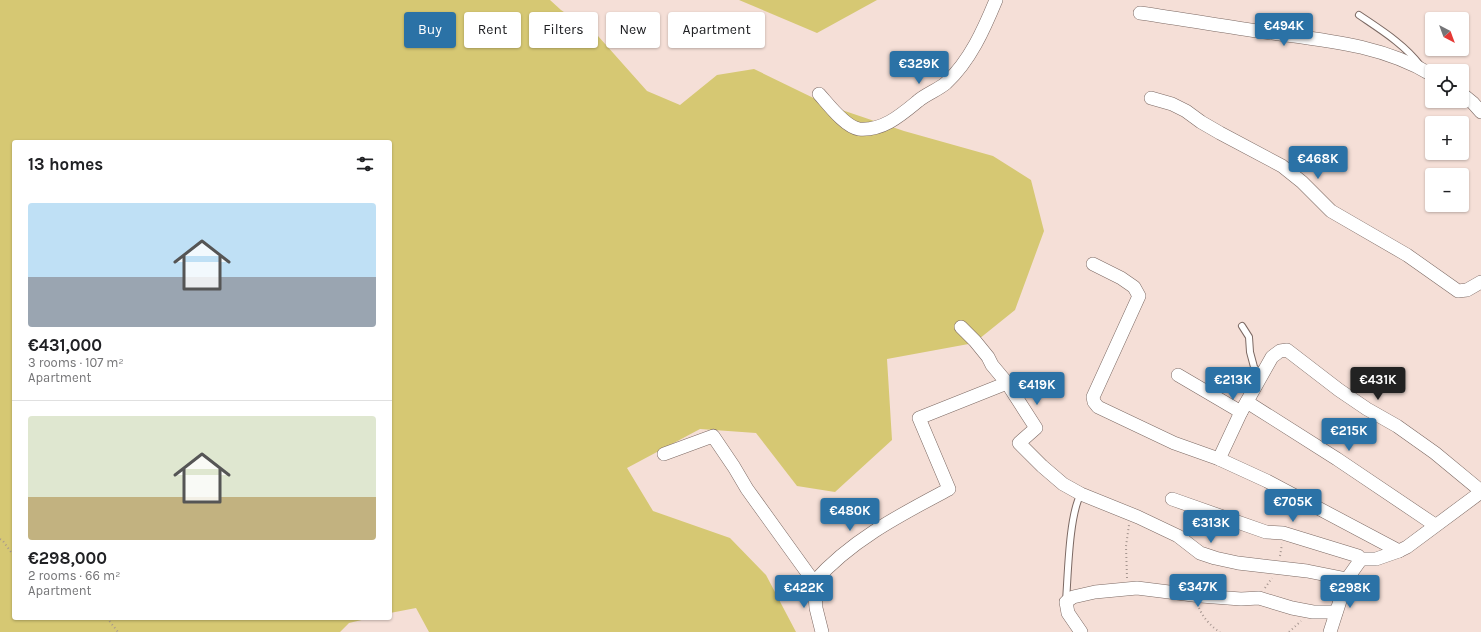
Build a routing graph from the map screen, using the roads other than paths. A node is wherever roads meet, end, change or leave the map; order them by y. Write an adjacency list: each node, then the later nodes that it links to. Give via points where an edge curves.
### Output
1 (996, 0): 6 (street, via 978,41 964,62 946,83 922,97 892,122 874,128 858,129 844,122)
2 (1140, 13): 5 (street, via 1372,49)
3 (1359, 15): 4 (lane, via 1393,38)
4 (1425, 68)
5 (1425, 71)
6 (818, 94)
7 (1151, 98): 11 (street, via 1186,111 1220,133 1282,166 1331,211 1407,255 1458,291 1467,290)
8 (1469, 100): 9 (street)
9 (1481, 112)
10 (1093, 264): 19 (street, via 1120,278 1134,288 1139,296 1093,397 1094,402 1174,443)
11 (1481, 282)
12 (1242, 326): 15 (lane, via 1249,337 1254,367)
13 (961, 327): 16 (street, via 976,341)
14 (1178, 375): 17 (street)
15 (1261, 376): 17 (street); 20 (street, via 1272,357 1280,351 1287,350 1339,390 1428,448)
16 (1007, 383): 21 (street, via 1036,428 1019,443 1063,484); 27 (street, via 919,418 948,489 880,527 850,548)
17 (1244, 407): 19 (street); 23 (street, via 1337,459)
18 (664, 454): 27 (street, via 713,436 747,489)
19 (1219, 459): 24 (street, via 1267,481)
20 (1481, 492): 23 (street)
21 (1081, 494): 26 (street, via 1178,536 1200,553 1215,558); 28 (lane, via 1077,500 1073,520)
22 (1172, 499): 25 (street, via 1266,532 1283,533 1356,555)
23 (1435, 526): 24 (street)
24 (1399, 551): 25 (street, via 1376,558)
25 (1359, 559): 26 (street)
26 (1346, 579): 29 (street)
27 (814, 582): 30 (street, via 816,608)
28 (1066, 602): 29 (street, via 1072,597 1095,592 1137,588 1241,599 1259,598 1313,612); 31 (street, via 1068,613)
29 (1336, 612): 32 (street)
30 (822, 632)
31 (1081, 632)
32 (1330, 632)

